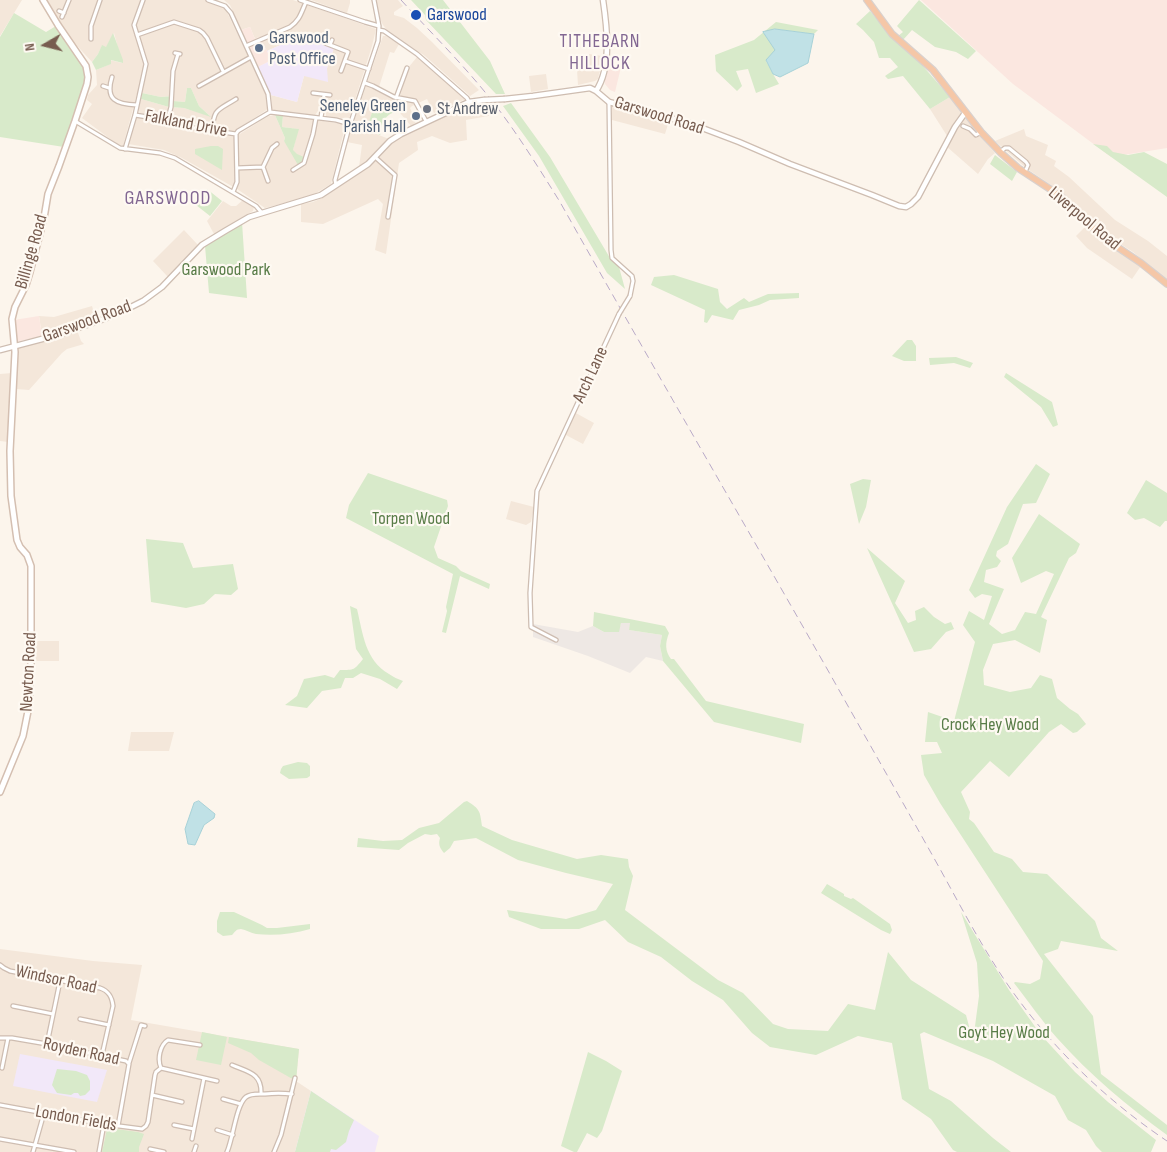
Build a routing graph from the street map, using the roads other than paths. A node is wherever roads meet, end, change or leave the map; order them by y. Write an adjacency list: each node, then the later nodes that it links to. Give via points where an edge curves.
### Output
1 (43, 0): 49 (main road, Billinge Road, via 87,69 87,84)
2 (69, 0): 12 (street)
3 (100, 0): 15 (street, via 91,26 91,37)
4 (143, 0): 16 (street, via 134,25)
5 (208, 0): 20 (street, via 228,8)
6 (300, 0): 10 (street)
7 (374, 0): 14 (street)
8 (603, 0): 35 (street, via 606,60)
9 (867, 0): 45 (highway, Liverpool Road, via 892,34 933,70)
10 (306, 2): 14 (street); 20 (street, via 290,27)
11 (59, 11): 12 (street)
12 (64, 13): 13 (street)
13 (62, 17)
14 (379, 28): 25 (street); 41 (street, via 417,54)
15 (86, 35)
16 (136, 35): 27 (street, via 174,22 199,30 207,38); 43 (street, via 146,64)
17 (332, 40): 19 (street)
18 (325, 43): 19 (street)
19 (330, 45): 23 (street, via 348,52)
20 (246, 46): 22 (street)
21 (178, 54): 50 (street)
22 (251, 57): 27 (street); 44 (street, via 268,94)
23 (345, 61): 25 (street); 26 (street)
24 (407, 68): 39 (street)
25 (369, 69): 31 (street)
26 (341, 71)
27 (223, 72): 30 (street)
28 (112, 77): 34 (street)
29 (200, 77): 30 (street)
30 (204, 83): 33 (street)
31 (365, 83): 39 (street); 52 (street)
32 (103, 86): 34 (street)
33 (199, 86)
34 (109, 88): 43 (street, via 120,103)
35 (596, 90): 41 (street, Garswood Road, bridge, via 590,88); 42 (street, Garswood Road)
36 (313, 93): 37 (street)
37 (324, 95): 38 (street); 48 (street)
38 (330, 95)
39 (396, 98): 51 (street, via 415,101)
40 (237, 99): 54 (street, via 214,114)
41 (469, 102): 51 (street, Garswood Road)
42 (609, 102): 45 (street, Garswood Road, via 689,123 906,207 918,197); 74 (street, Arch Lane, bridge, via 612,258 632,276 633,281 630,296 537,491 530,593 532,627)
43 (137, 105): 46 (street)
44 (270, 112): 47 (street); 56 (street)
45 (965, 113): 55 (highway, Liverpool Road)
46 (135, 115): 50 (street, Falkland Drive); 58 (street)
47 (316, 118): 48 (street); 61 (street)
48 (321, 118): 52 (street)
49 (75, 120): 58 (street); 71 (main road, Billinge Road, via 48,194 28,279 15,307 12,324)
50 (167, 122): 54 (street, Falkland Drive)
51 (426, 122): 59 (street, Garswood Road, via 396,137)
52 (350, 124): 66 (street)
53 (964, 128): 55 (street, Liverpool Road, via 976,135)
54 (212, 131): 56 (street, Falkland Drive)
55 (981, 132): 70 (highway, Liverpool Road, via 1000,152 1062,197 1101,236)
56 (236, 134): 63 (street)
57 (277, 144): 62 (street, via 270,146)
58 (125, 149): 67 (street, via 175,158)
59 (375, 157): 66 (street, Garswood Road); 69 (street, via 395,176)
60 (309, 160): 61 (street)
61 (304, 164): 64 (street)
62 (263, 167): 63 (street); 65 (street)
63 (237, 168): 67 (street)
64 (293, 170)
65 (268, 181)
66 (336, 185): 68 (street, Garswood Road, via 313,198)
67 (234, 192): 68 (street)
68 (262, 213): 71 (street, Garswood Road, via 206,242 162,287 143,301 62,334)
69 (388, 217)
70 (1167, 284)
71 (15, 346): 72 (street, Garswood Road); 73 (main road, Billinge Road, via 10,496 16,540)
72 (0, 350)
73 (23, 550): 75 (main road, Newton Road, via 31,566 29,706 23,736)
74 (556, 640)
75 (0, 792)
76 (0, 964): 77 (street, Windsor Road, via 10,971)
77 (60, 981): 79 (street); 81 (street, Windsor Road, via 107,992 112,1002)
78 (13, 1006): 79 (street)
79 (53, 1014): 85 (street)
80 (80, 1019): 81 (street)
81 (109, 1025): 87 (street, Windsor Road)
82 (145, 1026): 88 (street, via 141,1025)
83 (0, 1038): 84 (street, Royden Road)
84 (8, 1038): 85 (street, Royden Road); 90 (street)
85 (47, 1044): 87 (street, Royden Road)
86 (200, 1045): 91 (street, via 165,1041 158,1060)
87 (102, 1055): 88 (street, Royden Road, via 126,1060)
88 (128, 1064): 105 (street, Royden Road)
89 (232, 1065): 95 (street, via 258,1077)
90 (2, 1068)
91 (161, 1068): 92 (street); 97 (street, via 156,1072)
92 (204, 1078): 94 (street); 106 (street)
93 (296, 1078): 96 (street)
94 (217, 1081)
95 (261, 1094): 96 (street); 100 (street, via 251,1094)
96 (292, 1094): 121 (street)
97 (152, 1095): 99 (street); 105 (street, London Fields, via 146,1126 142,1129)
98 (223, 1099): 100 (street)
99 (182, 1102)
100 (241, 1104): 108 (street)
101 (0, 1105): 102 (street, London Fields)
102 (44, 1113): 103 (street, London Fields); 111 (street)
103 (104, 1124): 105 (street, London Fields); 117 (street)
104 (174, 1125): 106 (street)
105 (118, 1126)
106 (194, 1130): 110 (street)
107 (217, 1130): 108 (street)
108 (233, 1135): 120 (street)
109 (0, 1139): 111 (street)
110 (192, 1139)
111 (35, 1145): 115 (street); 116 (street)
112 (196, 1146): 119 (street)
113 (150, 1149): 114 (street)
114 (157, 1151): 118 (street)
115 (33, 1152)
116 (74, 1152)
117 (99, 1152)
118 (164, 1152)
119 (194, 1152)
120 (227, 1152)
121 (274, 1152)

